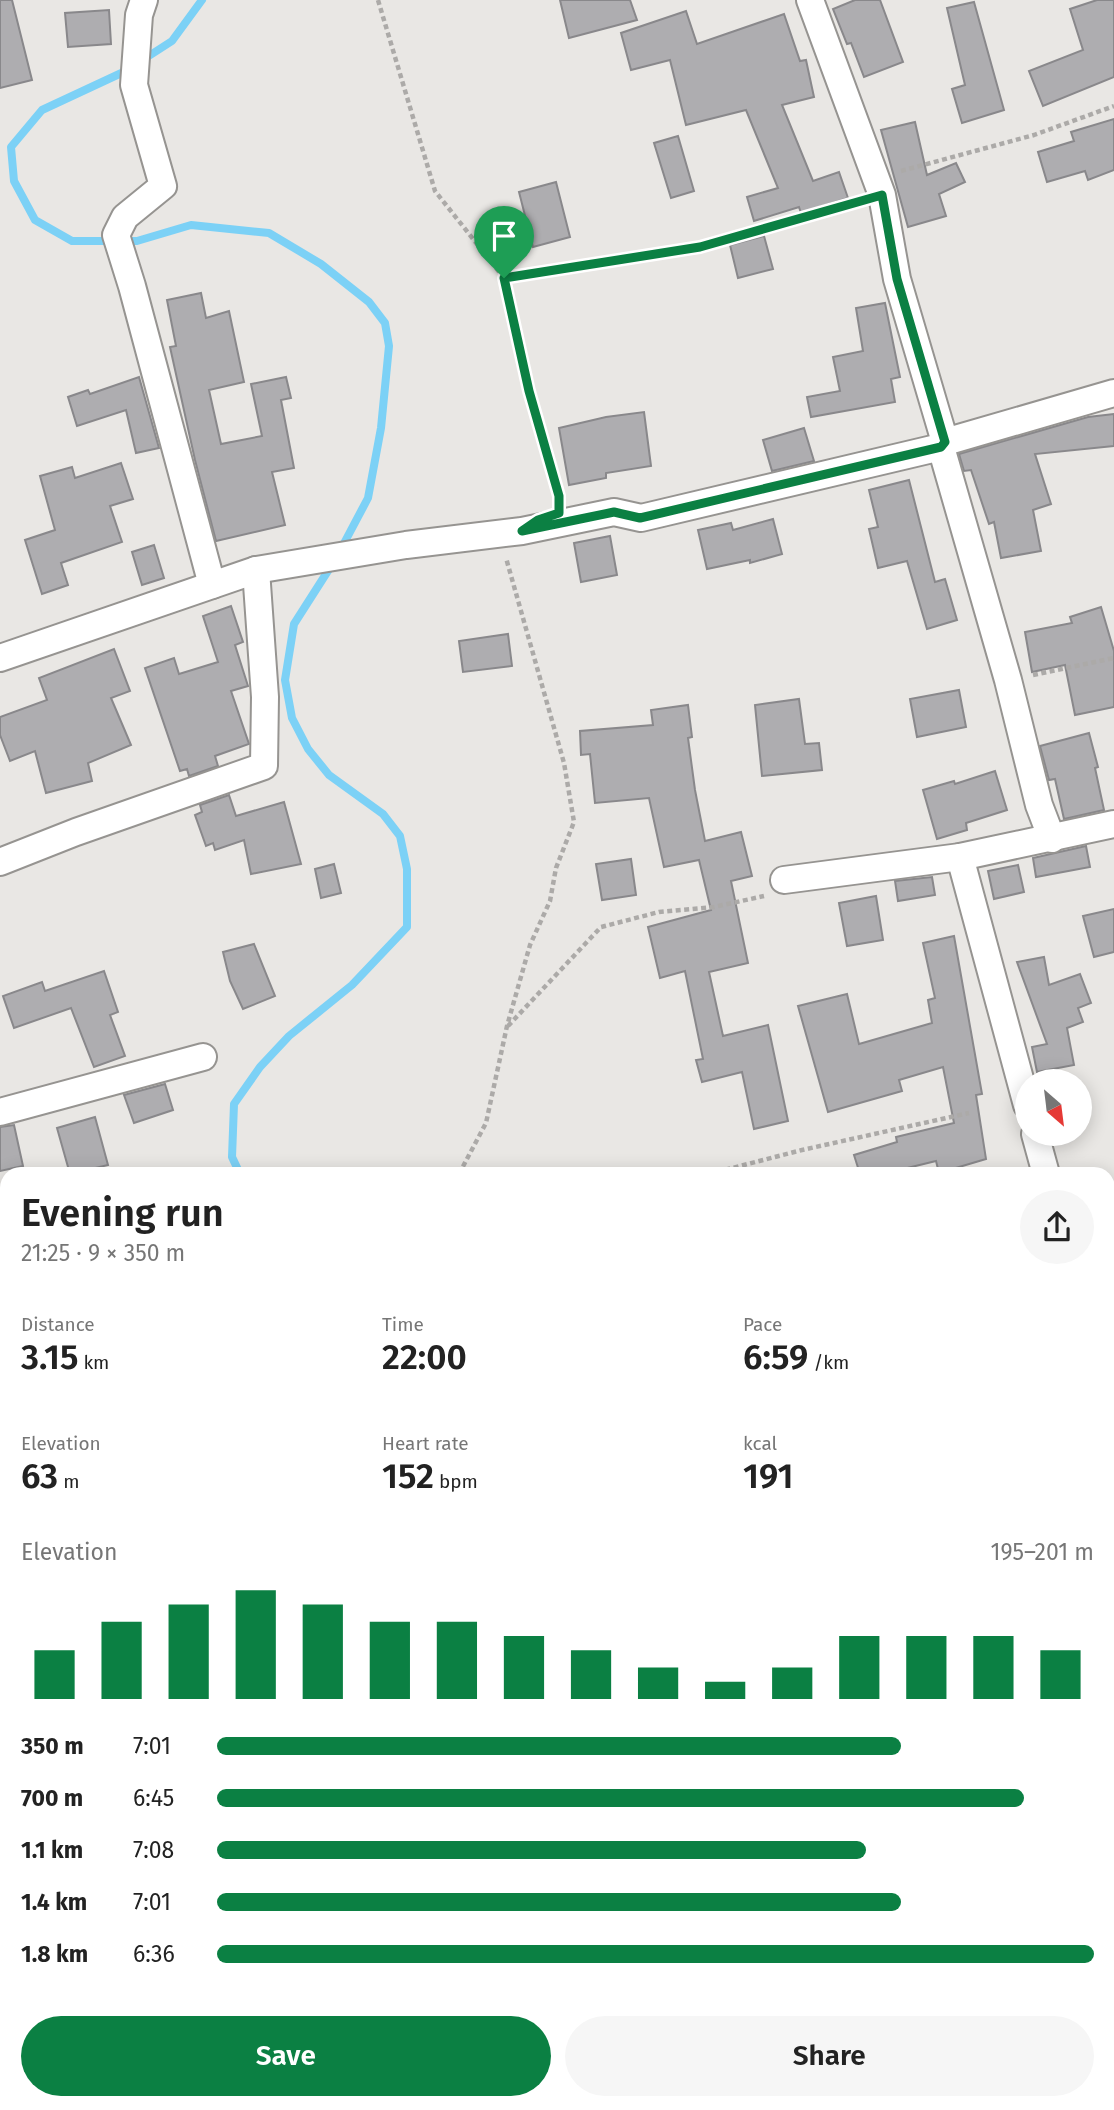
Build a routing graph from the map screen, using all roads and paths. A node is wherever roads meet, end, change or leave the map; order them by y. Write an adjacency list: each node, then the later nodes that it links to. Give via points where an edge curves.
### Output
1 (377, 0): 6 (path, via 435,191)
2 (810, 0): 5 (street)
3 (142, 7): 12 (street, via 134,85 163,186 125,217 116,235)
4 (1114, 106): 5 (path)
5 (879, 186): 6 (path, via 700,247); 8 (street, via 897,279)
6 (504, 278): 9 (path)
7 (1114, 393): 8 (street)
8 (943, 444): 10 (street, via 640,518 614,512); 15 (street)
9 (559, 505)
10 (522, 531): 11 (street); 21 (path, via 505,552 564,763 574,822)
11 (256, 570): 12 (street); 19 (street, via 265,696 264,766)
12 (212, 586): 13 (street)
13 (0, 658)
14 (1114, 658): 15 (path)
15 (1008, 680): 17 (street)
16 (1114, 824): 17 (street)
17 (1052, 839): 18 (street)
18 (960, 858): 20 (street); 23 (street)
19 (0, 862)
20 (784, 880): 21 (path, via 765,895 713,907 659,912 601,927)
21 (507, 1026): 27 (path, via 486,1123)
22 (203, 1057): 24 (street)
23 (1017, 1069)
24 (0, 1112)
25 (969, 1113): 28 (path)
26 (1038, 1146): 29 (street)
27 (463, 1167)
28 (736, 1167)
29 (1044, 1167)

